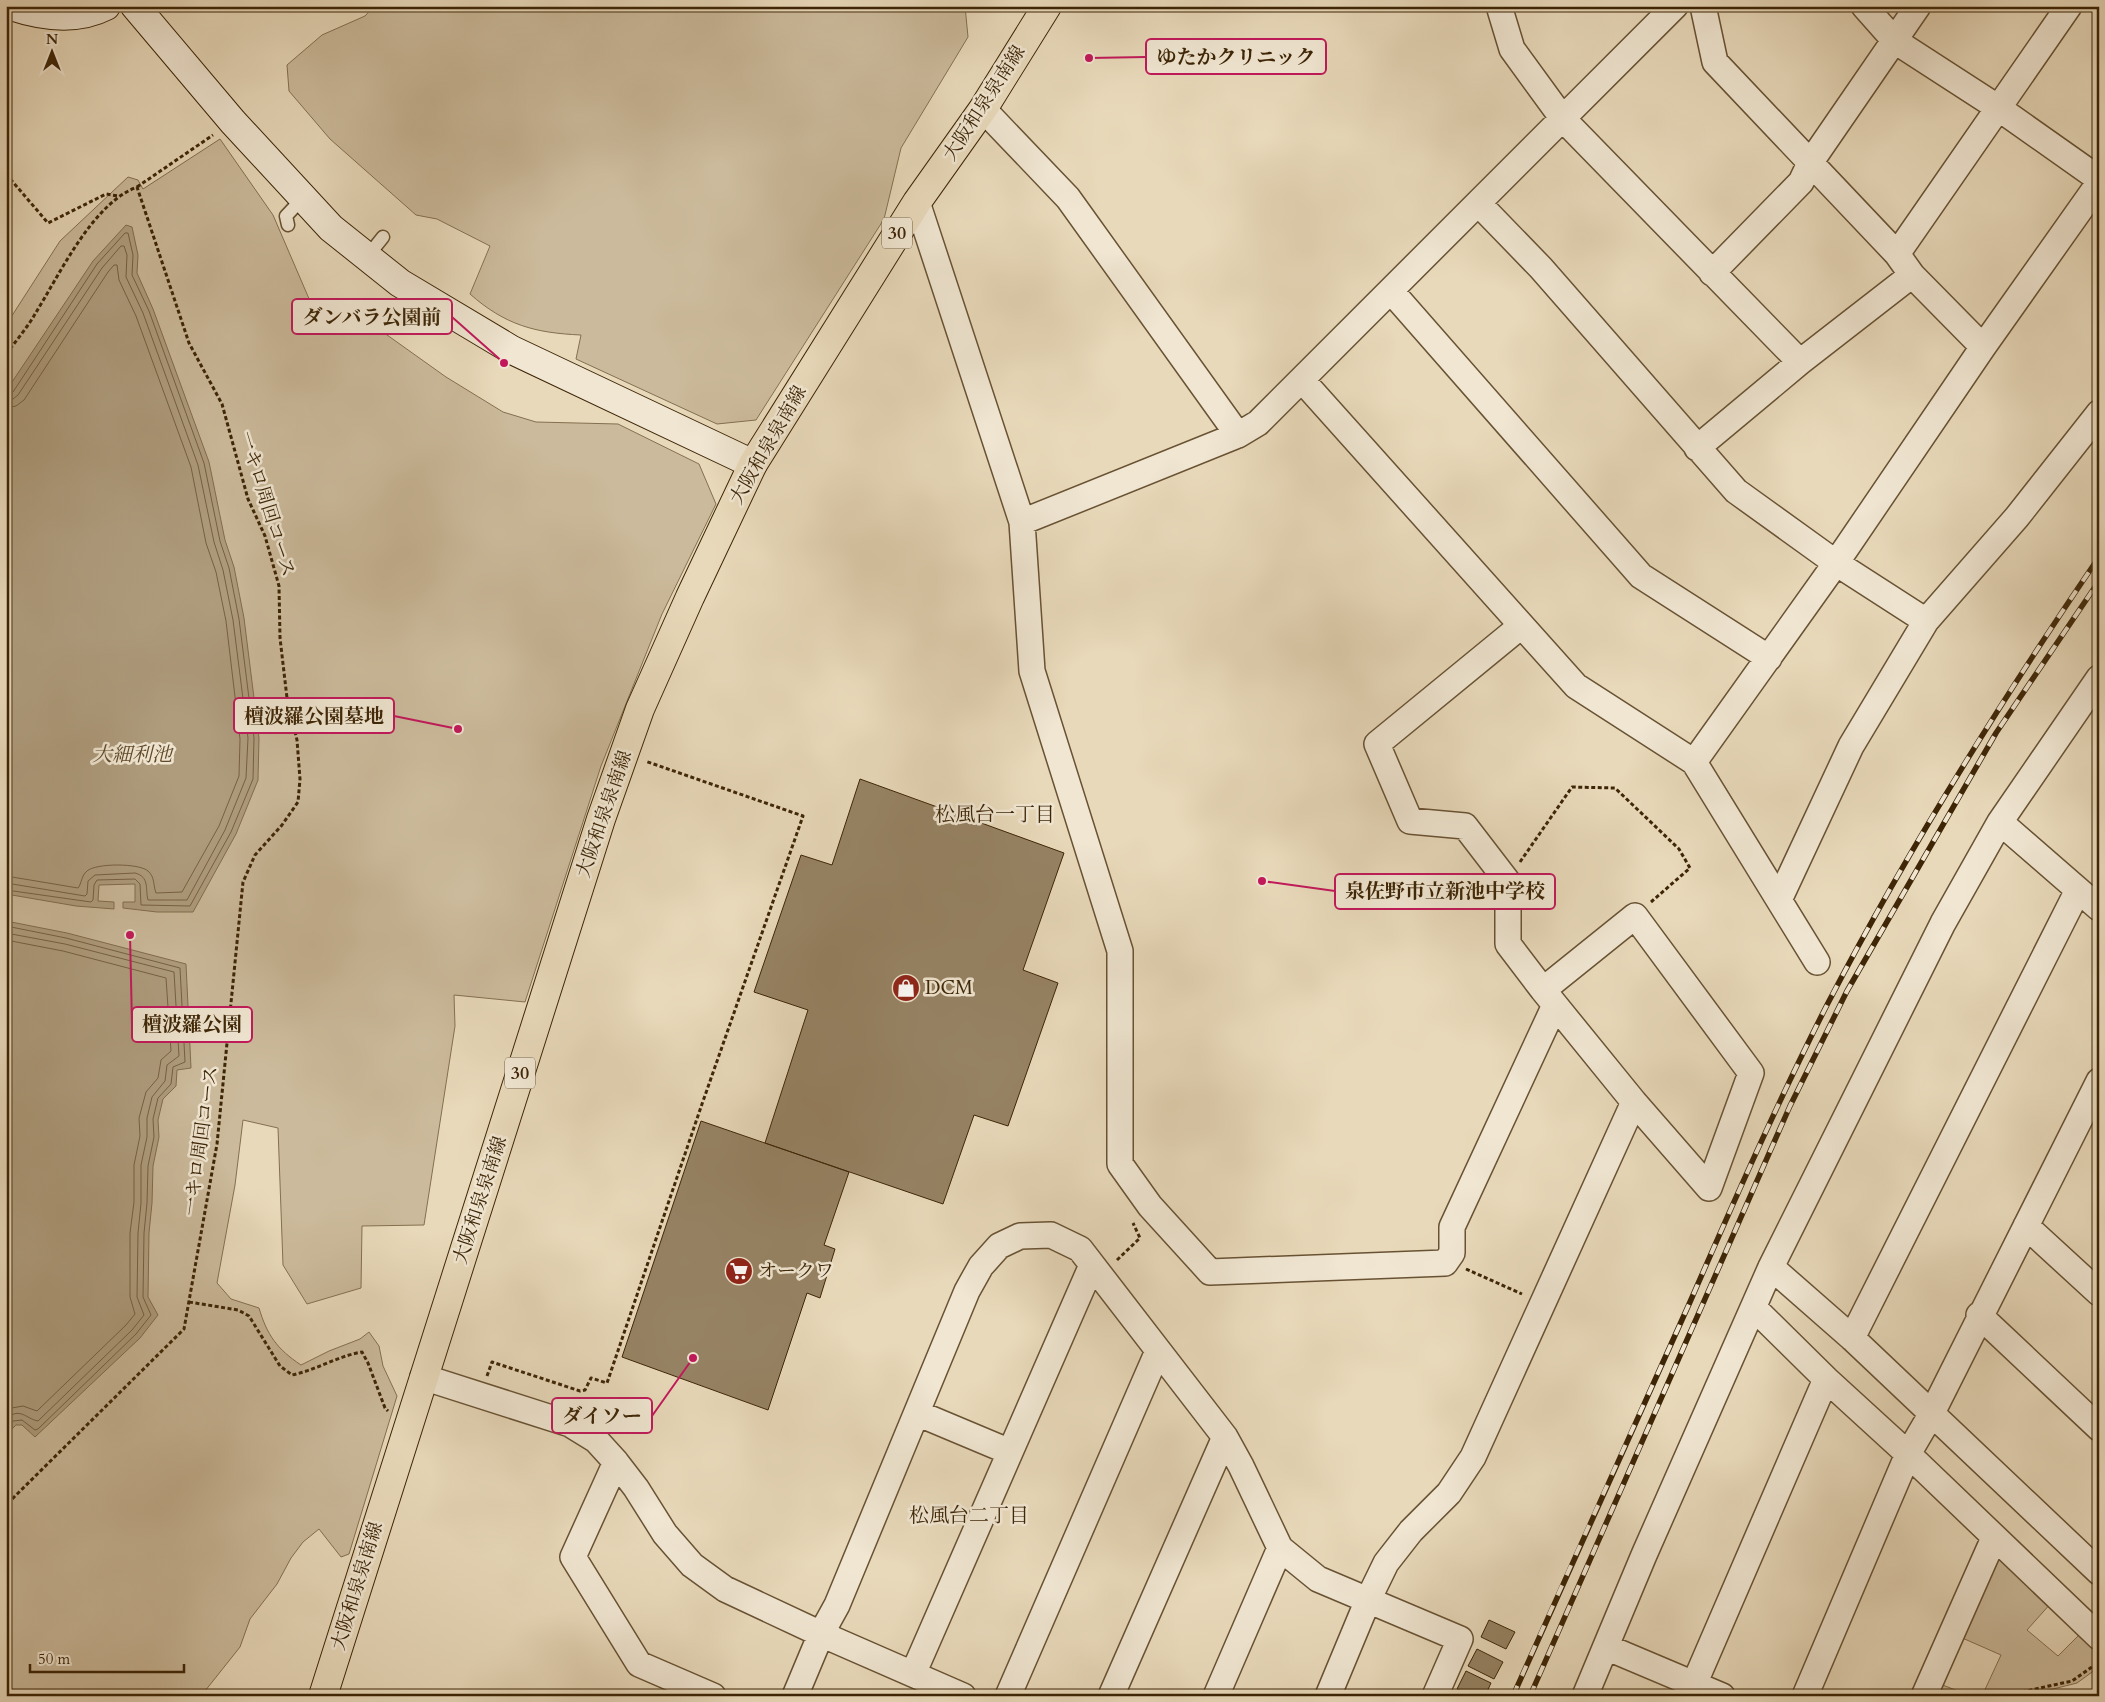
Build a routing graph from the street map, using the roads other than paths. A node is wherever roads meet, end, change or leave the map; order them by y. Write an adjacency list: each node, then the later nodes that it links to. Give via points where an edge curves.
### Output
1 (11, 6): 2 (street, via 28,12 63,16 94,12)
2 (106, 6)
3 (135, 6): 18 (street, via 233,122)
4 (1046, 6): 13 (main road, 大阪和泉泉南線 / 30)
5 (1499, 6): 14 (street, via 1512,49)
6 (1675, 6): 14 (street)
7 (1703, 6): 15 (street, via 1715,62)
8 (1864, 6): 11 (street)
9 (1918, 6): 11 (street)
10 (2069, 6): 12 (street)
11 (1895, 41): 12 (street); 15 (street)
12 (1997, 107): 16 (street); 22 (street)
13 (984, 109): 19 (main road, 大阪和泉泉南線 / 30); 30 (street, via 1068,198)
14 (1564, 119): 20 (street); 23 (street)
15 (1810, 163): 22 (street); 23 (street, via 1801,182)
16 (2099, 179)
17 (2099, 183): 26 (street)
18 (303, 198): 21 (lane, via 286,216); 32 (street, via 331,228 375,247 400,283 512,350)
19 (917, 202): 32 (main road, 大阪和泉泉南線 / 30, via 842,336); 33 (street)
20 (1478, 203): 25 (street); 31 (street, via 1541,268)
21 (288, 225)
22 (1897, 254): 24 (street)
23 (1712, 273): 27 (street)
24 (1912, 275): 26 (street); 27 (street)
25 (1391, 291): 28 (street); 37 (street, via 1641,576)
26 (1983, 347): 34 (street)
27 (1800, 362): 31 (street)
28 (1302, 380): 30 (street, via 1258,423); 36 (street)
29 (2099, 413): 35 (street, via 2017,517)
30 (1238, 434): 33 (street)
31 (1697, 448): 34 (street, via 1736,491)
32 (753, 464): 56 (main road, 大阪和泉泉南線 / 30, via 640,709 624,755 595,865)
33 (1022, 522): 45 (street, via 1032,672 1120,951 1120,1164 1150,1206 1210,1272 1446,1263 1452,1253 1452,1227)
34 (1836, 563): 35 (street); 37 (street)
35 (1926, 622): 42 (street, via 1851,746)
36 (1521, 626): 39 (street, via 1576,686); 45 (street, via 1377,744 1410,821 1465,826 1508,882 1508,944)
37 (1769, 658): 39 (street)
38 (2099, 678): 40 (street)
39 (1694, 762): 42 (street)
40 (2000, 822): 41 (street); 49 (street, via 1943,924)
41 (2078, 890): 43 (street); 54 (street)
42 (1779, 900): 44 (street)
43 (2099, 908)
44 (1817, 962)
45 (1549, 997): 47 (street); 47 (street, via 1635,916 1751,1073 1708,1188)
46 (2099, 1081): 48 (street)
47 (1634, 1102): 68 (street, via 1473,1457 1450,1494 1410,1531 1386,1563)
48 (2026, 1226): 51 (street); 53 (street)
49 (1771, 1267): 52 (street); 54 (street)
50 (1095, 1270): 55 (street); 58 (street, via 1080,1249 1052,1235 1020,1236 999,1246 981,1266 966,1291); 62 (street)
51 (2099, 1292)
52 (1754, 1308): 57 (street); 71 (street)
53 (1980, 1315): 59 (street); 60 (street)
54 (1852, 1338): 59 (street)
55 (1158, 1352): 61 (street); 78 (street)
56 (423, 1377): 64 (street, via 570,1424 596,1440); 74 (main road, 大阪和泉泉南線 / 30)
57 (1826, 1379): 63 (street); 73 (street)
58 (917, 1413): 62 (street); 69 (street)
59 (1932, 1413): 63 (street); 67 (street)
60 (2099, 1428)
61 (1225, 1437): 66 (street); 79 (street)
62 (1010, 1452): 72 (street)
63 (1908, 1454): 65 (street); 85 (street)
64 (616, 1462): 69 (street, via 665,1534 692,1565 725,1589); 75 (street, via 573,1558 639,1664)
65 (1994, 1538): 70 (street); 86 (street)
66 (1280, 1548): 68 (street, via 1318,1579); 80 (street)
67 (2099, 1572)
68 (1368, 1600): 81 (street); 82 (street, via 1460,1639)
69 (822, 1634): 72 (street); 76 (street)
70 (2099, 1637)
71 (1606, 1647): 73 (street); 83 (street)
72 (913, 1674): 77 (street)
73 (1691, 1690): 84 (street)
74 (323, 1696)
75 (713, 1696)
76 (795, 1696)
77 (963, 1696)
78 (1008, 1696)
79 (1111, 1696)
80 (1216, 1696)
81 (1328, 1696)
82 (1435, 1696)
83 (1585, 1696)
84 (1722, 1696)
85 (1805, 1696)
86 (1924, 1696)

